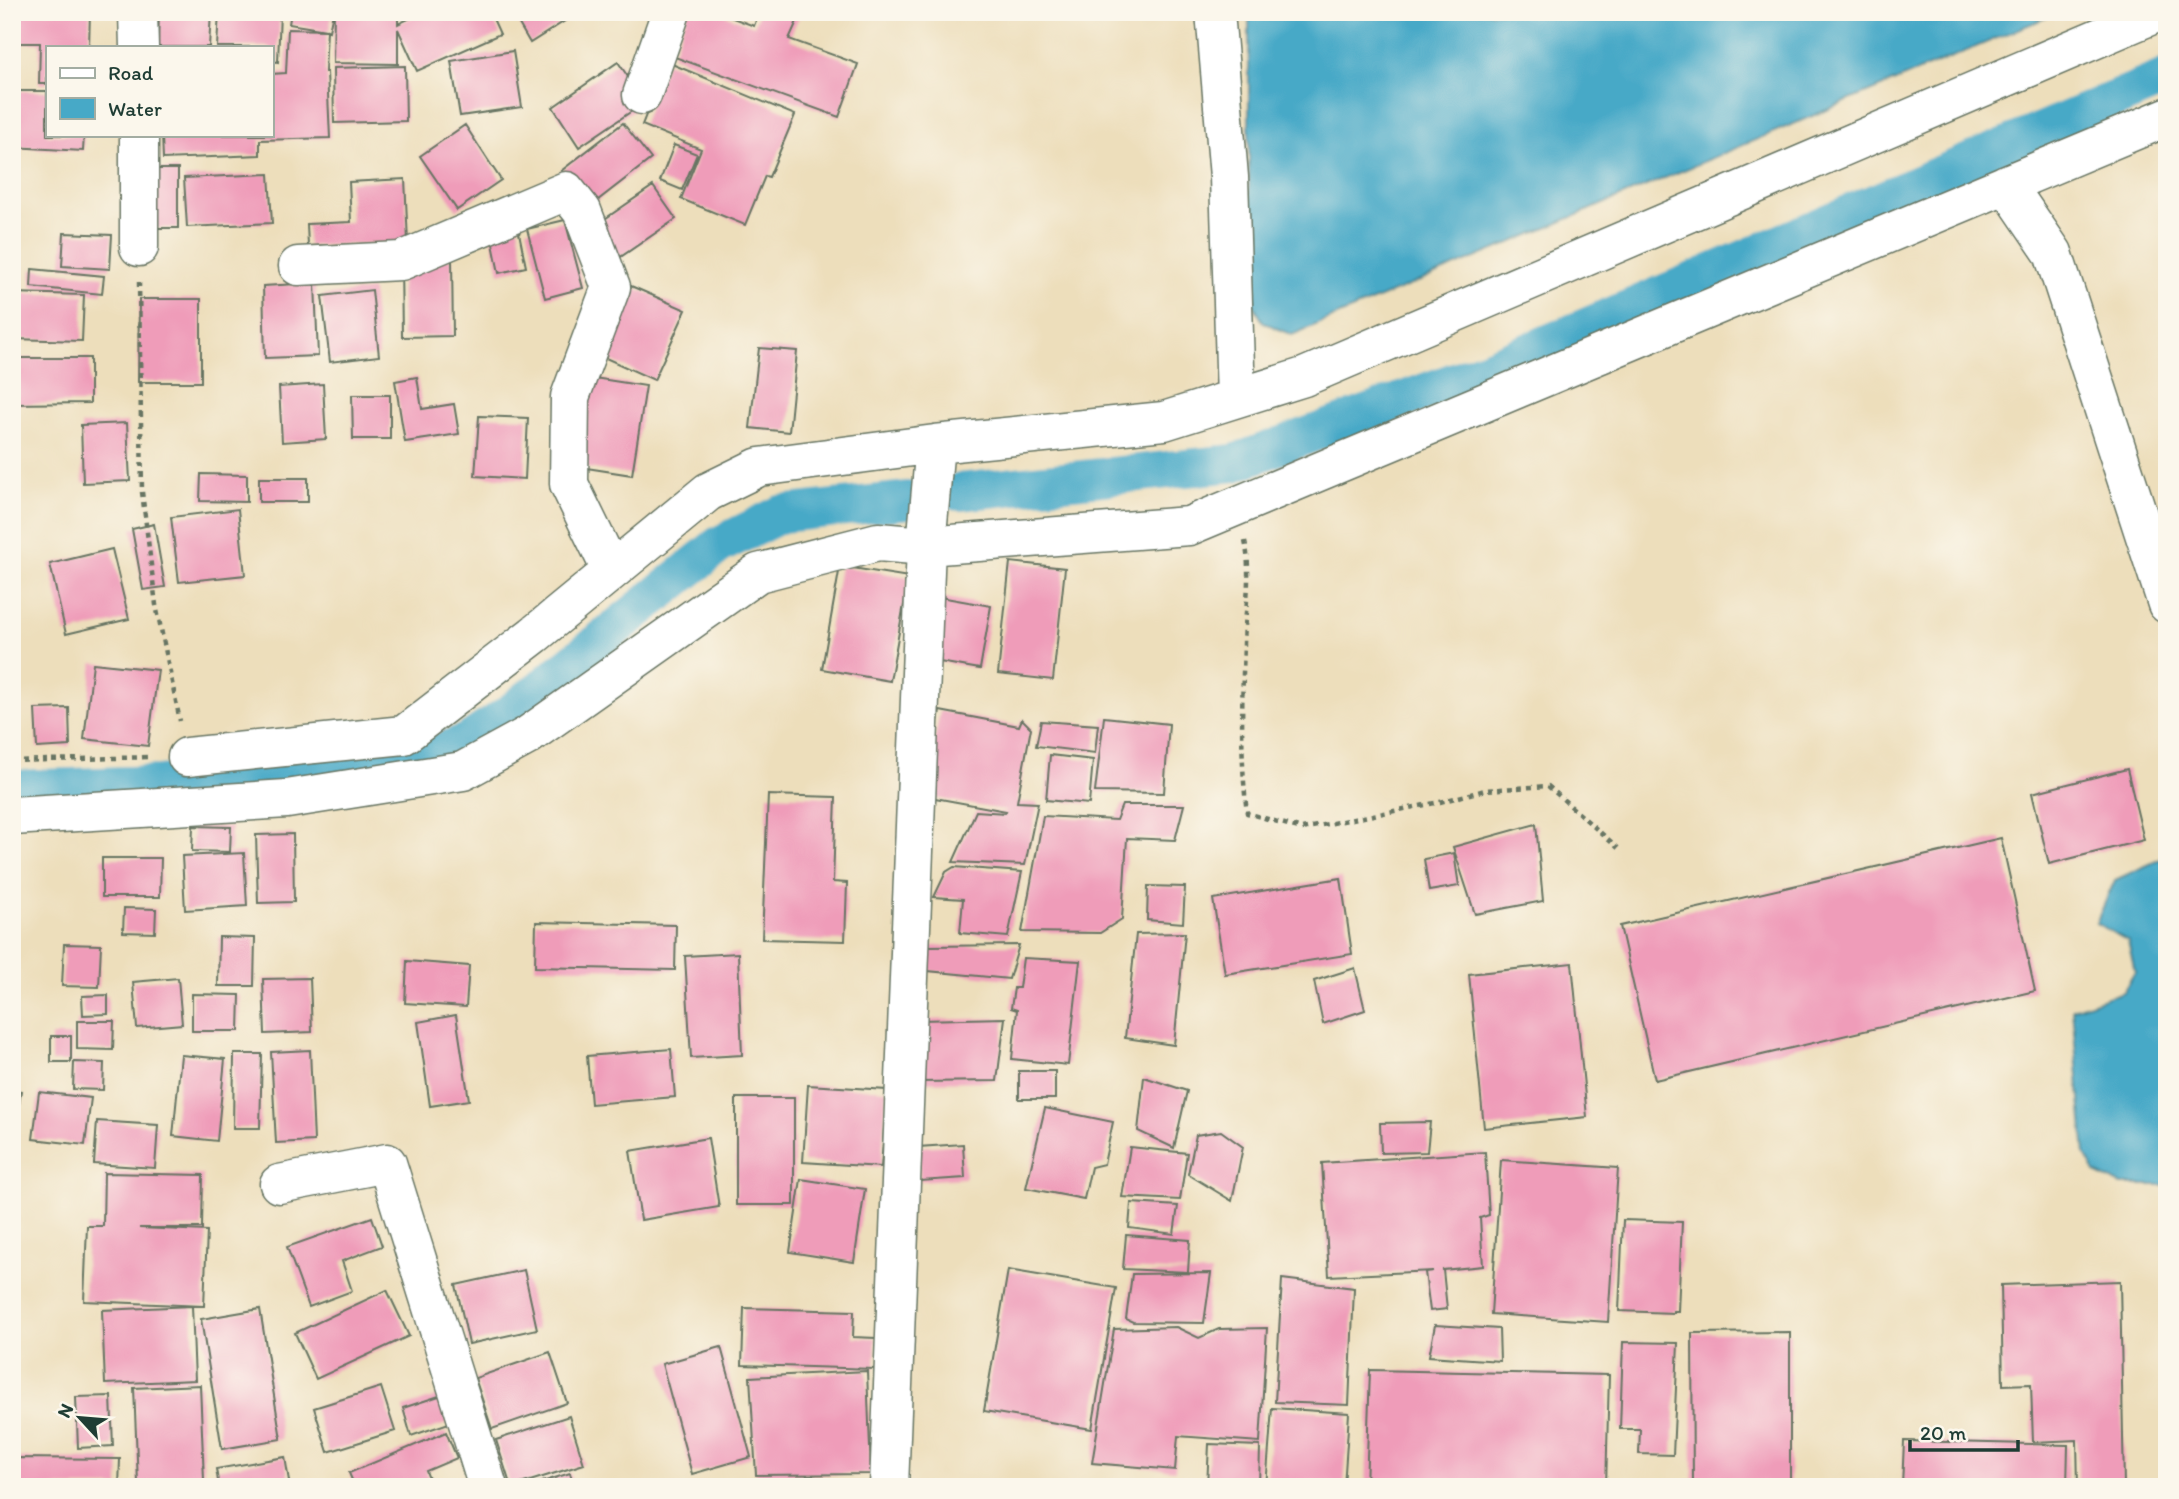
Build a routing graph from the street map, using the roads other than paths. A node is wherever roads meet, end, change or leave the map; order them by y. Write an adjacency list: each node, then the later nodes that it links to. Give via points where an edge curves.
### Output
1 (138, 12): 5 (street)
2 (671, 12): 6 (street)
3 (1215, 12): 12 (street, via 1229,177)
4 (2159, 12): 12 (street, via 1304,377)
5 (139, 46)
6 (642, 95)
7 (2167, 117): 9 (street)
8 (139, 136): 10 (street)
9 (2007, 184): 14 (street, via 1189,526); 16 (street, via 2053,253)
10 (139, 247)
11 (298, 265): 15 (street, via 401,261 566,191 582,211 611,287 570,397 569,484)
12 (1236, 398): 13 (street, via 1164,421)
13 (935, 444): 14 (street); 15 (street, via 759,467 708,492)
14 (926, 546): 18 (street, via 877,542 758,573 527,736 463,771 287,799); 21 (street)
15 (611, 570): 17 (street, via 404,735)
16 (2167, 604)
17 (187, 757)
18 (12, 816)
19 (279, 1184): 20 (street, via 387,1163)
20 (488, 1487)
21 (889, 1487)

